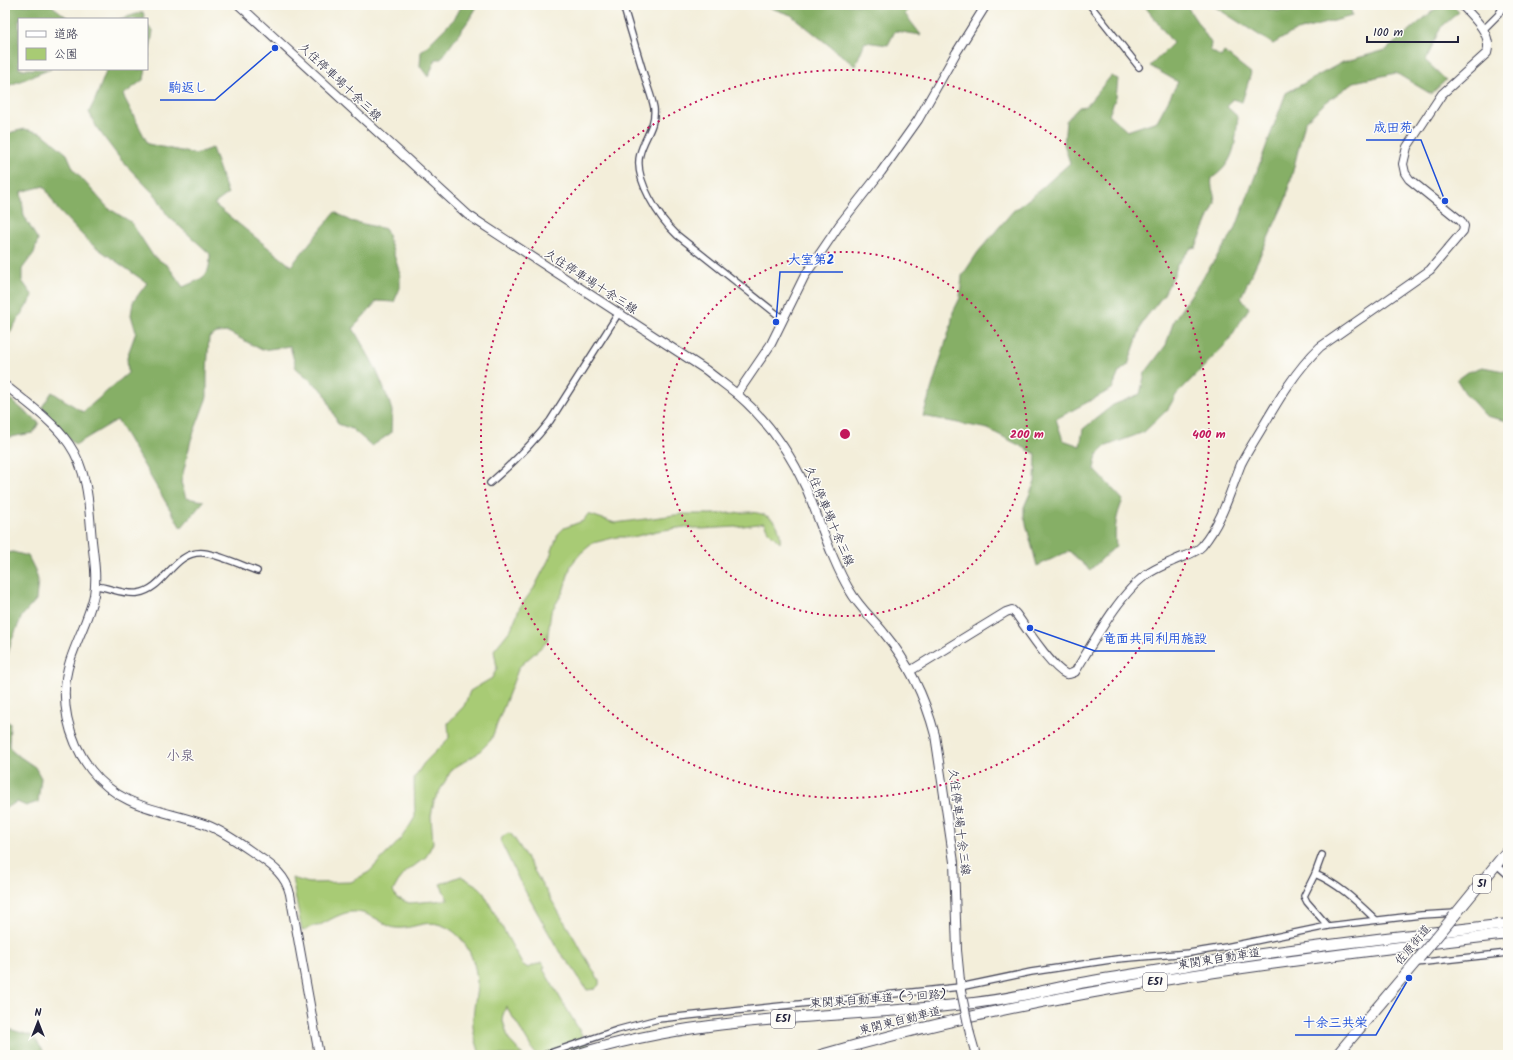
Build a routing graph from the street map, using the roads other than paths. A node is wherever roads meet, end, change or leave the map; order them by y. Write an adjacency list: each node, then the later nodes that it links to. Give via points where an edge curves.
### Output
1 (239, 5): 9 (street, 久住停車場十余三線, via 468,215)
2 (623, 5): 10 (street, via 654,107 653,125 640,155 640,170 656,211 677,235)
3 (986, 5): 10 (street, via 918,120 840,224 804,277)
4 (1090, 5): 8 (street)
5 (1462, 5): 7 (street)
6 (1504, 5): 7 (street)
7 (1483, 30): 16 (street, via 1489,42 1487,53 1438,100 1408,147 1403,164 1409,179 1463,223 1463,231 1430,270 1320,347 1310,357 1280,398 1254,442 1242,463 1223,513 1201,547 1146,575 1132,588 1074,672 1070,674 1066,674 1046,655 1012,610)
8 (1140, 67)
9 (618, 314): 12 (street, 久住停車場十余三線, via 706,370); 13 (street, via 539,436)
10 (783, 319): 12 (street, via 771,344)
11 (5, 385): 15 (street, via 54,427 78,461 87,490)
12 (737, 394): 16 (street, 久住停車場十余三線, via 766,423 781,443 806,488 839,572 851,594 885,634)
13 (490, 483)
14 (257, 571): 15 (street, via 210,554 199,553 180,560 157,584 144,592 125,593)
15 (95, 586): 31 (street, via 66,683 68,719 78,749 96,776 119,795 138,805 207,825 224,833 266,861 282,876 290,894)
16 (910, 671): 29 (street, 久住停車場十余三線, via 922,693 935,735 954,862 956,950)
17 (1508, 850): 19 (highway, 佐原街道 / 51)
18 (1322, 855): 20 (street)
19 (1497, 865): 21 (street); 22 (highway, 佐原街道 / 51)
20 (1315, 874): 23 (street, via 1344,890); 25 (street, via 1305,893 1305,899)
21 (1508, 875)
22 (1456, 914): 23 (street); 28 (highway, 佐原街道 / 51, bridge)
23 (1376, 920): 25 (street)
24 (1508, 923): 30 (highway, 東関東自動車道 / E51, via 1198,964 1079,983)
25 (1328, 926): 29 (street, via 1247,944 1189,953 1117,959 1031,972)
26 (1508, 935): 34 (highway, 東関東自動車道 / E51, via 1283,962 1095,992 967,1018)
27 (1508, 953): 28 (street)
28 (1418, 960): 36 (highway, 佐原街道 / 51)
29 (960, 989): 32 (street, via 658,1019); 35 (street, 久住停車場十余三線, bridge)
30 (994, 1001): 33 (highway, 東関東自動車道 (う回路) / E51, via 931,1009 693,1028 646,1036)
31 (320, 1055)
32 (544, 1055)
33 (576, 1055)
34 (821, 1055)
35 (976, 1055)
36 (1337, 1055)

